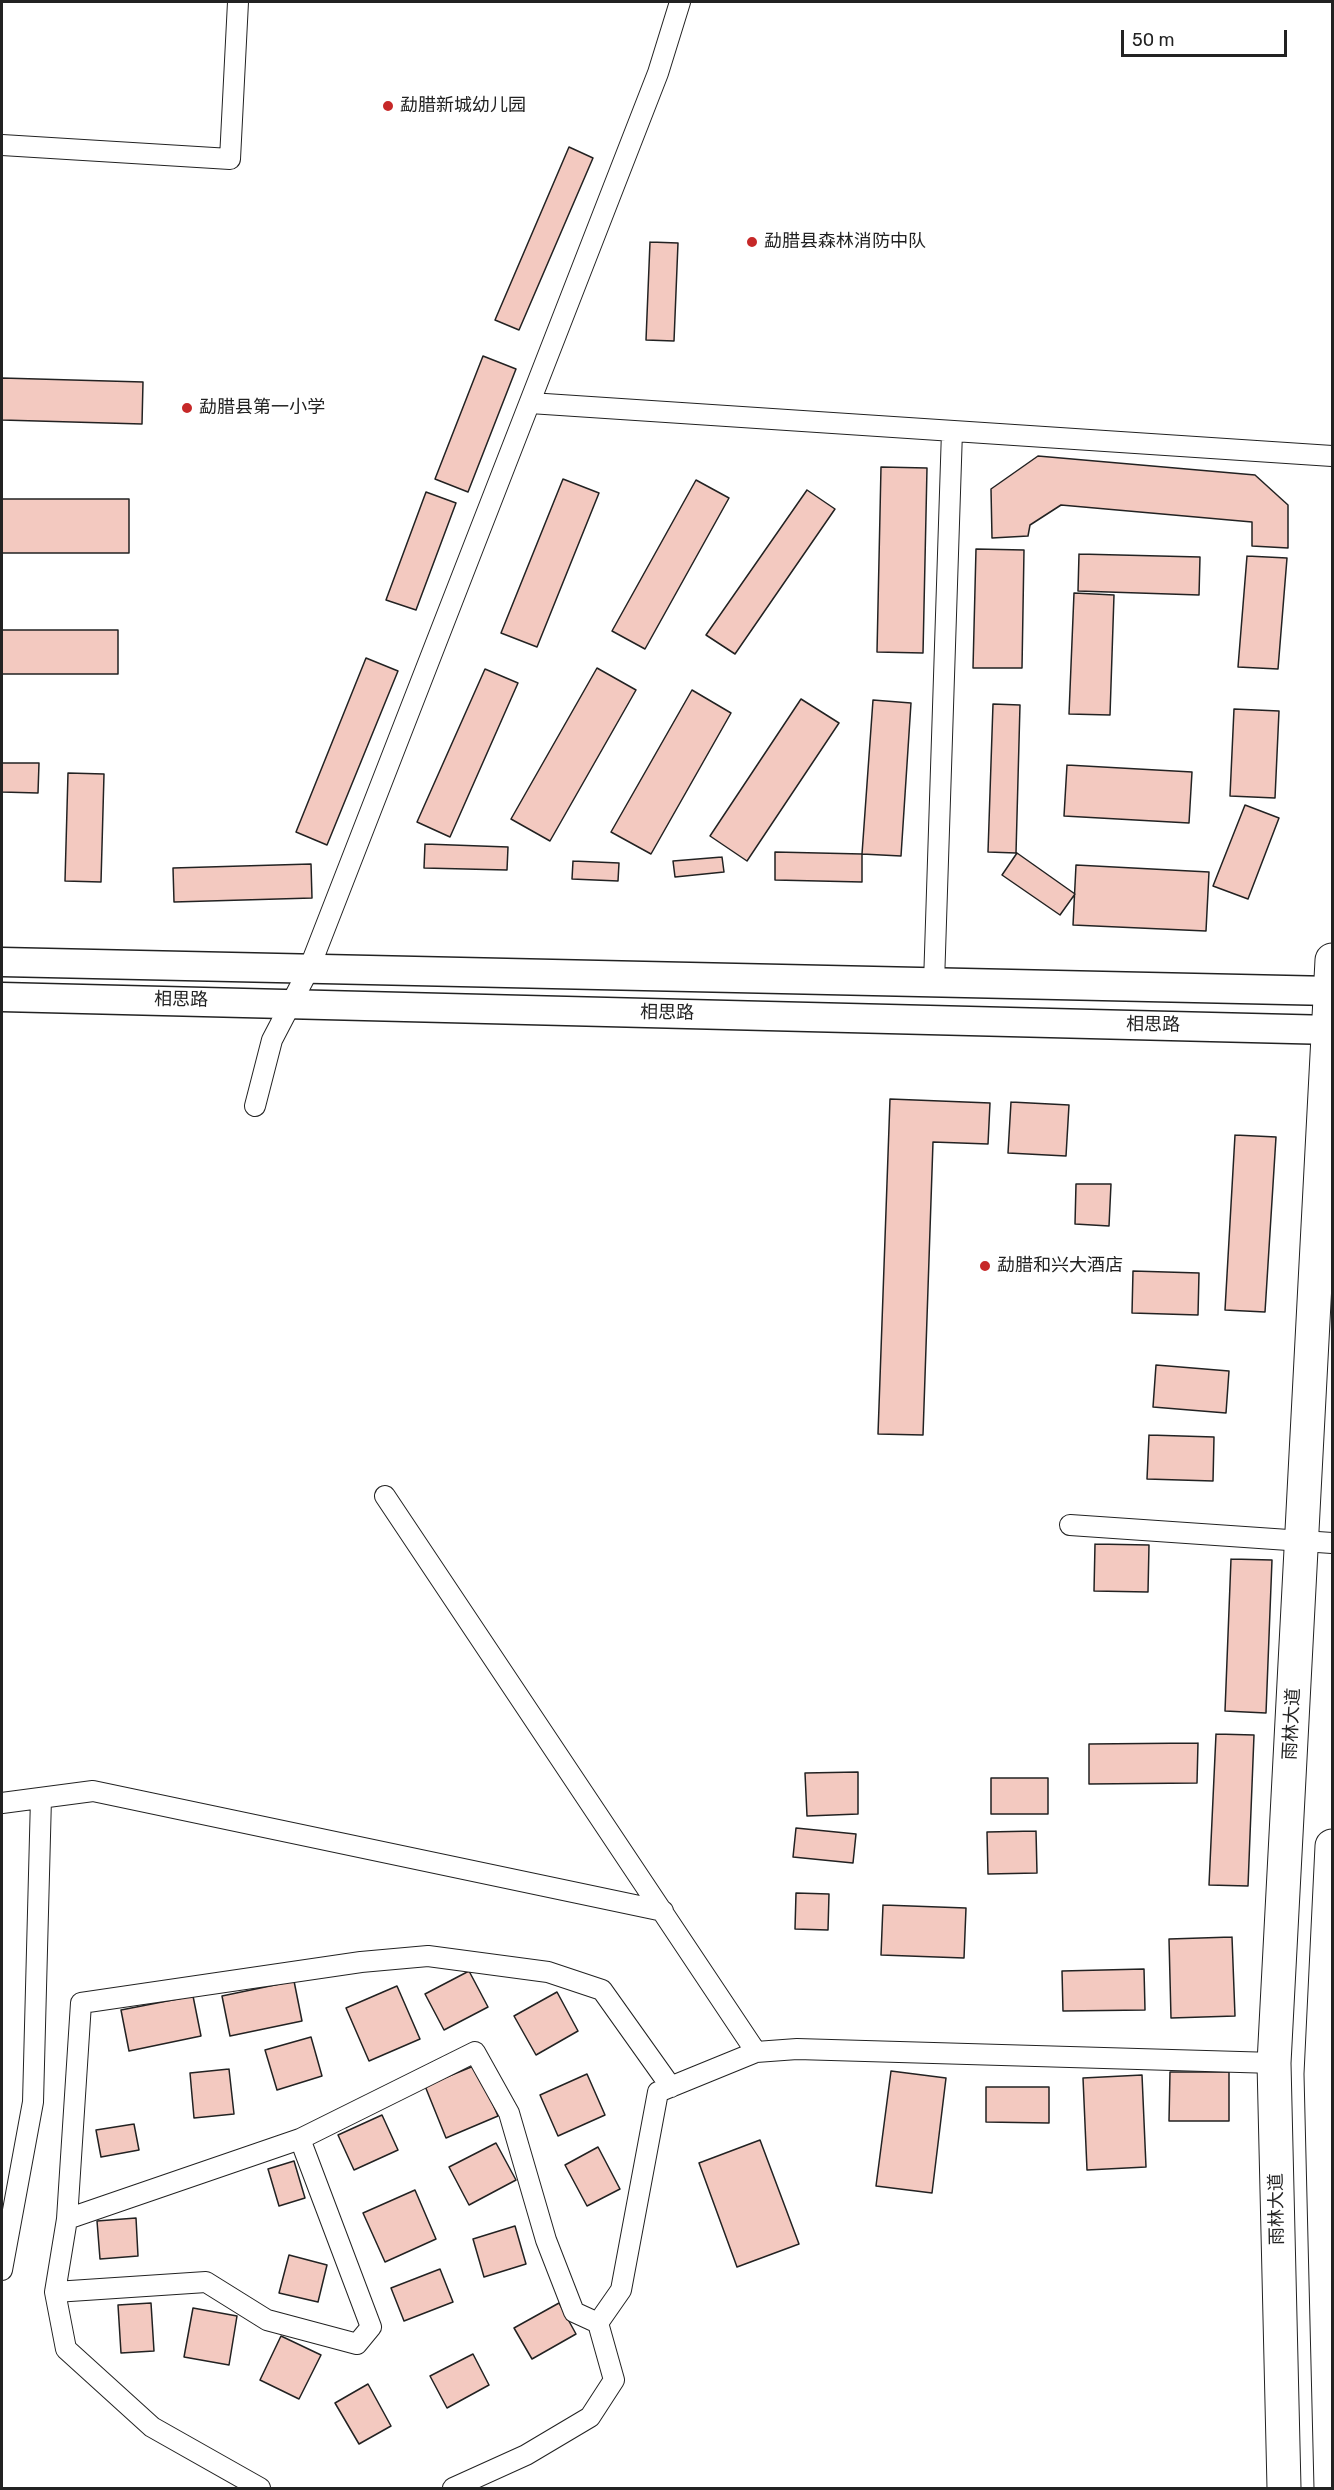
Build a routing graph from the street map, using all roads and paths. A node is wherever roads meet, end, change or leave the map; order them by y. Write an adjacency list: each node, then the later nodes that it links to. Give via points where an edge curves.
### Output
1 (238, 2): 3 (street, via 230,159)
2 (680, 2): 4 (street, via 658,73)
3 (2, 145)
4 (530, 403): 5 (street); 8 (street)
5 (952, 431): 6 (street); 10 (street)
6 (1332, 456)
7 (2, 962): 8 (main road, 相思路)
8 (309, 969): 10 (main road, 相思路); 12 (street)
9 (1332, 981): 10 (main road, 相思路); 13 (highway, 雨林大道)
10 (934, 983)
11 (2, 997): 12 (main road, 相思路)
12 (291, 1003): 13 (main road, 相思路); 14 (street, via 272,1040)
13 (1331, 1030): 17 (highway, 雨林大道)
14 (255, 1106)
15 (385, 1496): 21 (street)
16 (1070, 1525): 17 (street)
17 (1317, 1542): 22 (highway, 雨林大道)
18 (41, 1798): 19 (street); 21 (street, via 93,1791); 29 (street, via 33,2102)
19 (2, 1803)
20 (1332, 1846): 23 (highway)
21 (663, 1911): 24 (street)
22 (1280, 1938): 23 (highway); 25 (highway, 雨林大道)
23 (1328, 1938): 26 (highway)
24 (756, 2052): 25 (street, via 797,2049); 27 (street)
25 (1274, 2063): 37 (highway, 雨林大道)
26 (1327, 2074): 34 (highway)
27 (671, 2087): 30 (street, via 602,1990 548,1972 428,1956 361,1962 81,2003); 33 (street, via 658,2092 621,2290)
28 (300, 2139): 30 (street); 32 (street, via 371,2327 357,2344 267,2320 206,2282); 33 (street, via 475,2052 509,2113 546,2240 574,2312)
29 (10, 2178): 31 (street)
30 (67, 2219): 32 (street)
31 (2, 2270)
32 (55, 2292): 35 (street, via 66,2349 152,2427)
33 (598, 2323): 36 (street, via 614,2380 590,2417 526,2455)
34 (1331, 2450): 38 (highway)
35 (260, 2488)
36 (453, 2488)
37 (1284, 2488)
38 (1331, 2488)

